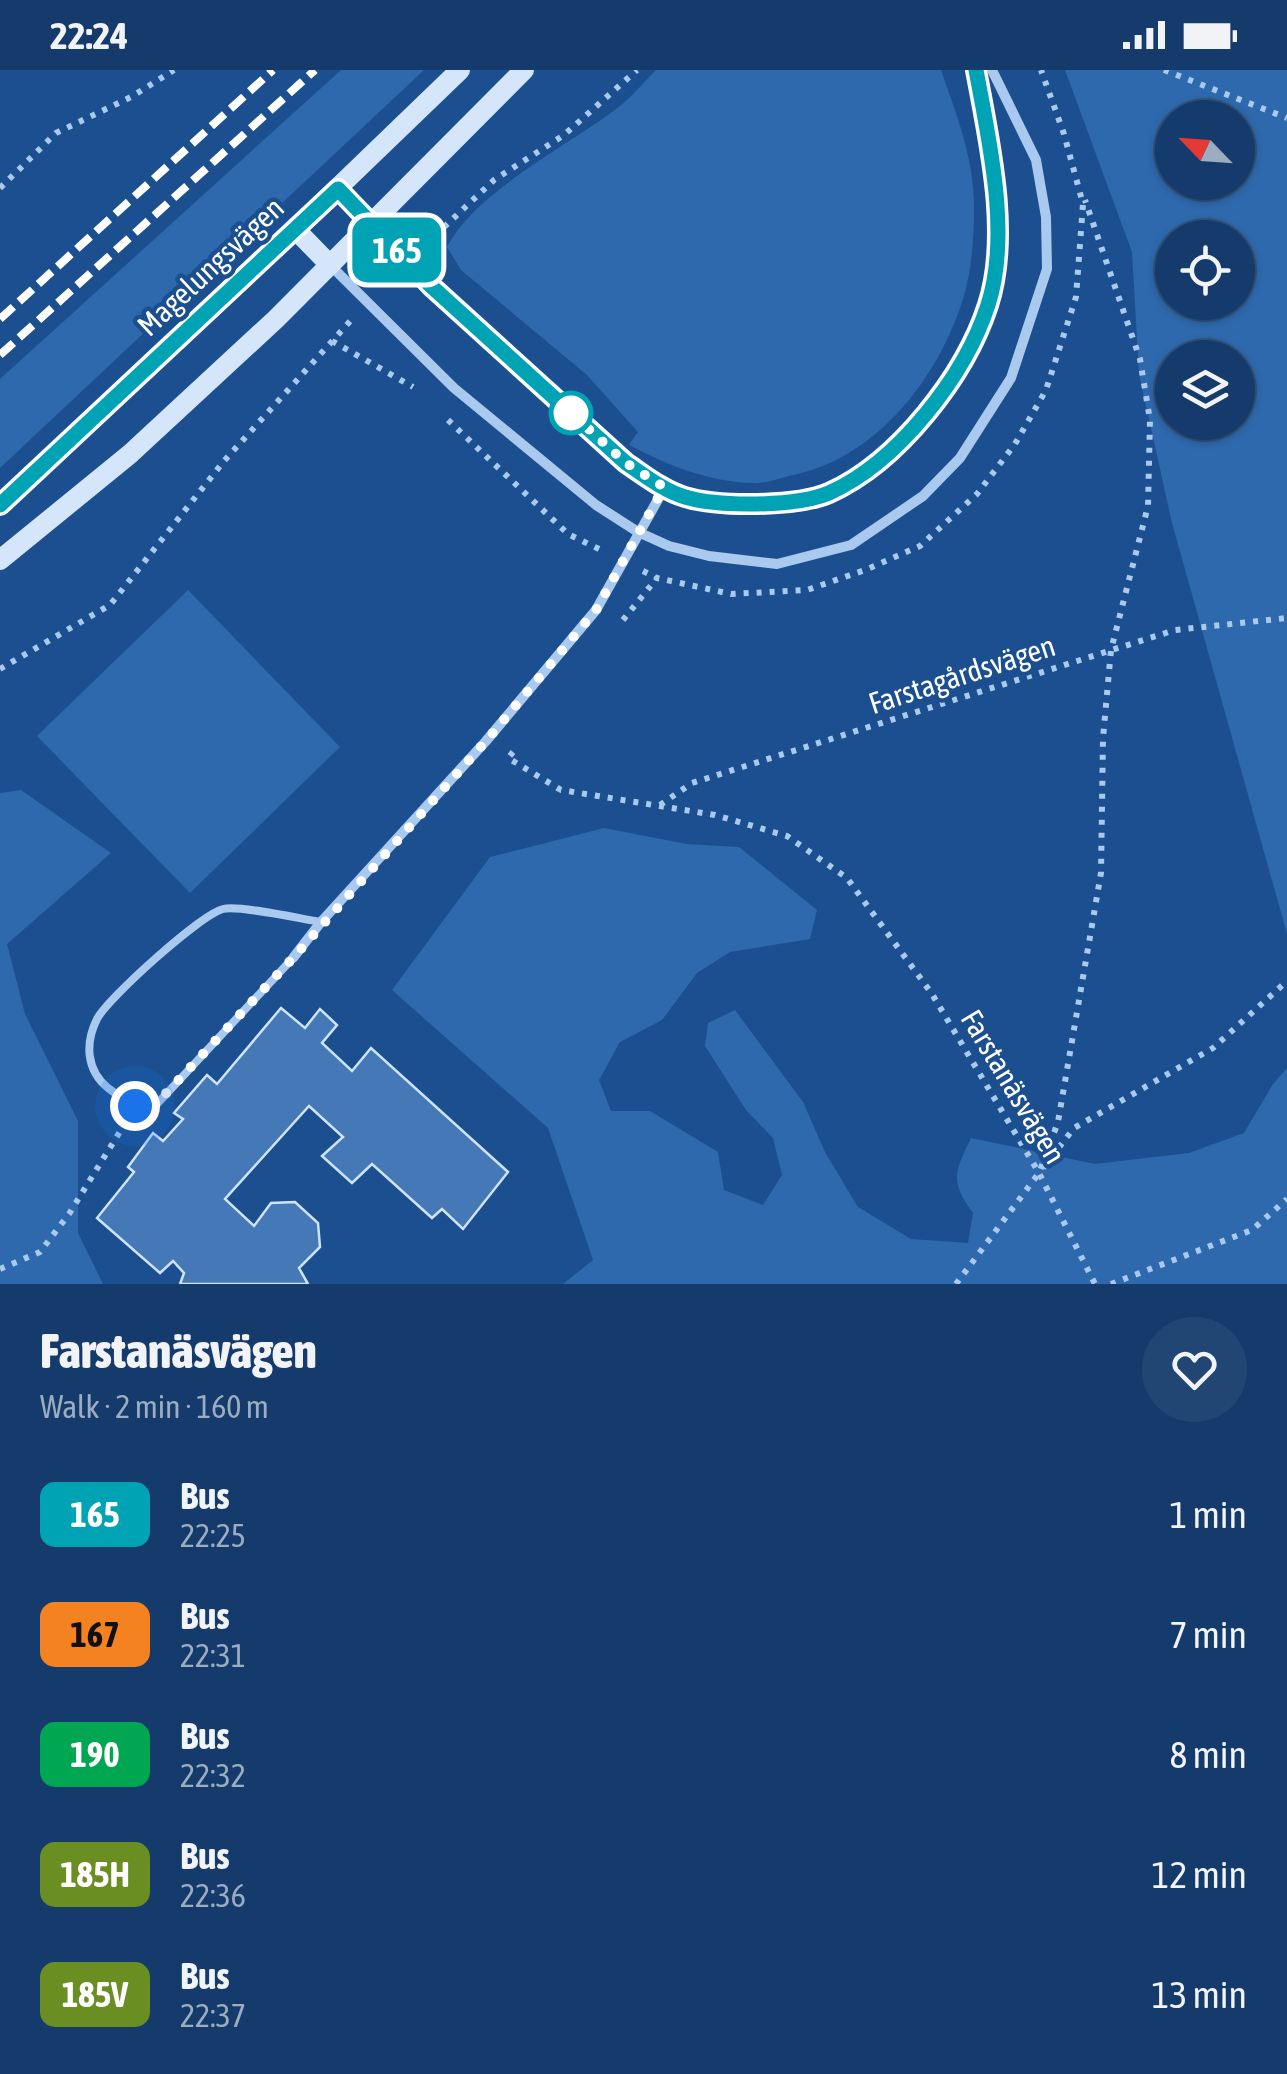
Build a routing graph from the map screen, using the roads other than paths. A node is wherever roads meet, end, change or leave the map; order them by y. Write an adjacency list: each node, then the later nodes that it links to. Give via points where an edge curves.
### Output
1 (460, 70): 5 (main road, Magelungsvägen)
2 (524, 70): 6 (main road)
3 (976, 70): 9 (street, via 996,174 989,302 967,354 919,422 885,457 828,493 779,504 686,497)
4 (992, 70): 11 (street, via 1036,160 1047,269 1011,378 960,458 923,496 851,545 777,564 709,556)
5 (338, 189): 6 (main road); 7 (main road, Magelungsvägen)
6 (371, 224): 8 (main road); 9 (street, via 626,463)
7 (295, 230): 8 (main road); 10 (main road, Magelungsvägen)
8 (330, 266): 11 (street, via 454,388); 12 (main road, via 130,454)
9 (664, 487): 11 (street)
10 (0, 504)
11 (638, 532): 13 (street, via 596,610)
12 (0, 560)
13 (321, 922): 14 (street); 14 (lane, via 224,909 182,932 98,1016 90,1066 135,1106 156,1104)
14 (293, 958)

